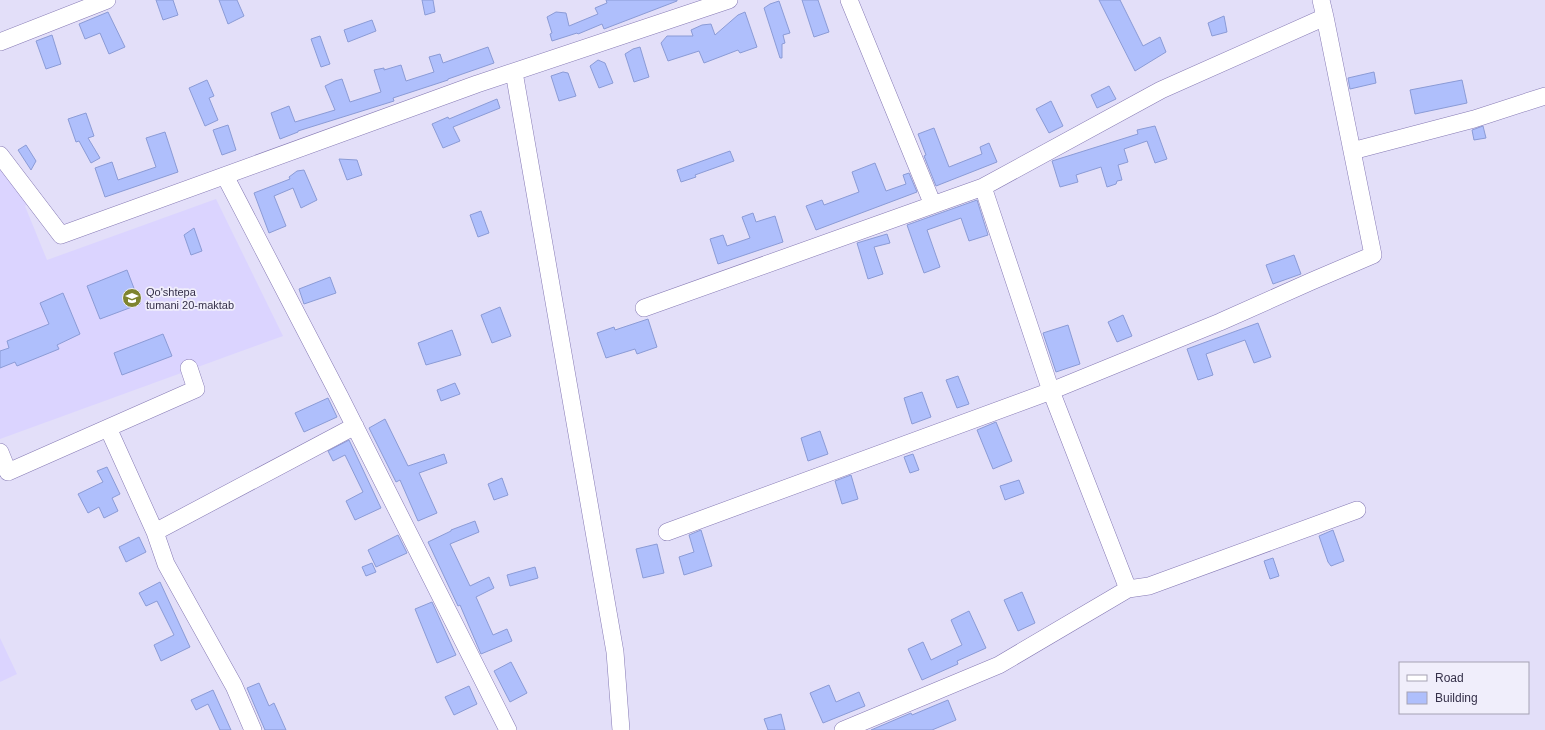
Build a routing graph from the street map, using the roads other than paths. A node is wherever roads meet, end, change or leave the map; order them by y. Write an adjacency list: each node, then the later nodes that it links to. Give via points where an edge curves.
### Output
1 (107, 0): 6 (street)
2 (729, 0): 7 (street)
3 (849, 0): 13 (street)
4 (1321, 0): 5 (street)
5 (1325, 17): 9 (street); 12 (street, via 1161,90)
6 (0, 42)
7 (514, 72): 11 (street); 26 (street, via 615,652)
8 (1545, 96): 9 (street, via 1474,119)
9 (1352, 151): 16 (street, via 1374,255)
10 (0, 155): 11 (street, via 61,235)
11 (225, 176): 17 (street)
12 (983, 187): 13 (street); 16 (street)
13 (933, 205): 14 (street)
14 (644, 308)
15 (190, 368): 18 (street, via 196,390)
16 (1051, 391): 22 (street); 23 (street)
17 (355, 426): 21 (street); 25 (street)
18 (108, 428): 19 (street, via 8,472); 21 (street)
19 (0, 452)
20 (1357, 510): 23 (street, via 1149,586)
21 (155, 532): 24 (street, via 166,564 234,686)
22 (667, 532)
23 (1128, 589): 27 (street, via 999,665)
24 (253, 730)
25 (508, 730)
26 (621, 730)
27 (843, 730)

